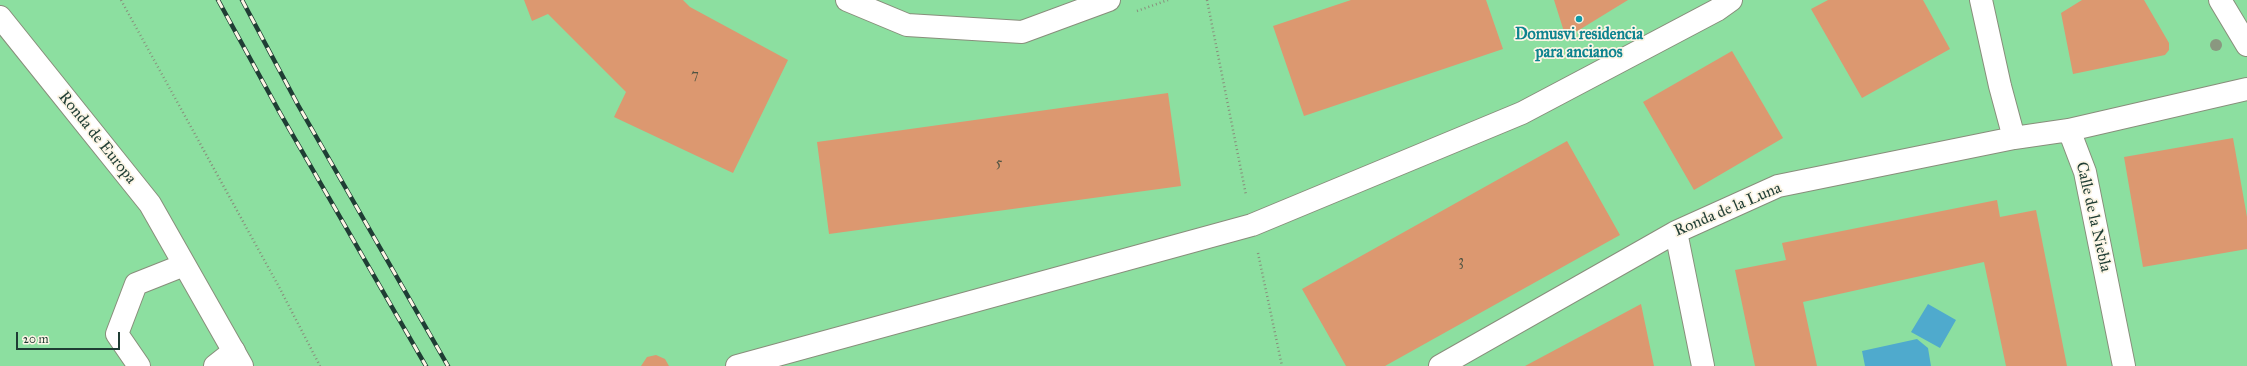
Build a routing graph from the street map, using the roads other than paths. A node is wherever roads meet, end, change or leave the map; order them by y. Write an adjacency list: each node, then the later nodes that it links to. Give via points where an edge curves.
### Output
1 (847, 0): 2 (street, via 907,25 1022,32)
2 (1109, 0)
3 (1732, 0): 16 (street, via 1522,114 1252,225)
4 (1981, 0): 10 (street)
5 (2220, 0): 7 (street)
6 (0, 17): 12 (street, Ronda de Europa, via 150,204)
7 (2247, 45)
8 (2247, 89): 9 (street)
9 (2069, 130): 10 (street, Ronda de la Luna); 19 (street, Calle de la Niebla, via 2085,172)
10 (2014, 138): 11 (street, Ronda de la Luna, via 1778,186)
11 (1676, 232): 17 (street, Ronda de la Luna); 18 (street)
12 (184, 265): 13 (street, Ronda de Europa); 14 (street, via 136,284 117,334)
13 (238, 359): 15 (street, Ronda de Europa)
14 (140, 366)
15 (215, 366)
16 (737, 366)
17 (1440, 366)
18 (1702, 366)
19 (2124, 366)

